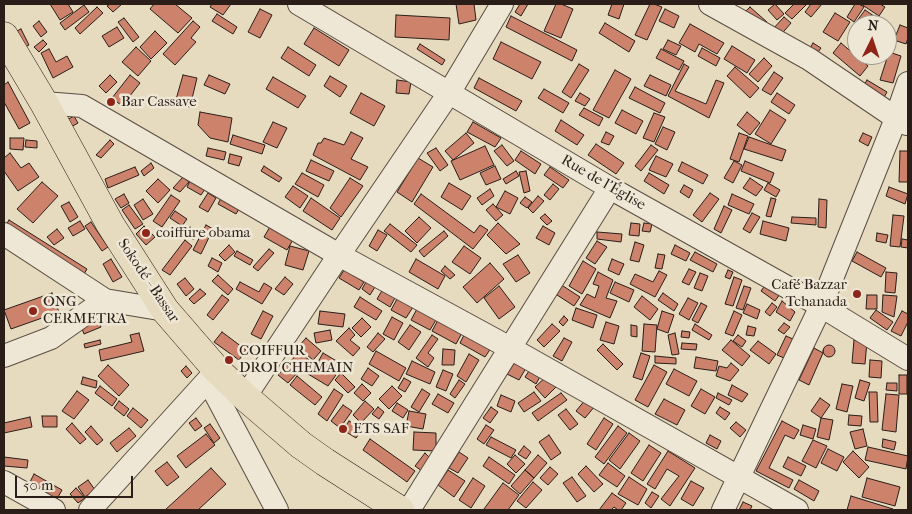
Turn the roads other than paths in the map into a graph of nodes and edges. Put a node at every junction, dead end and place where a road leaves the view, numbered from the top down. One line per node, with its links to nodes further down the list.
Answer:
1 (299, 4): 6 (street, Rue de l'Église)
2 (502, 4): 6 (street)
3 (710, 4): 8 (street)
4 (4, 36): 7 (main road, Sokodé - Bassar)
5 (908, 83): 8 (street)
6 (449, 93): 9 (street, Rue de l'Église); 11 (street)
7 (44, 103): 11 (street); 14 (main road, Sokodé - Bassar)
8 (902, 121): 13 (street)
9 (610, 188): 13 (street, Rue de l'Église); 15 (street)
10 (4, 234): 12 (street)
11 (338, 255): 15 (street); 19 (street)
12 (105, 300): 14 (street); 16 (street)
13 (821, 306): 17 (street, Rue de l'Église); 20 (street)
14 (165, 310): 18 (main road, Sokodé - Bassar)
15 (510, 348): 20 (street); 26 (street)
16 (4, 356)
17 (908, 359)
18 (212, 374): 19 (main road, Sokodé - Bassar); 23 (street); 24 (street)
19 (245, 397): 25 (main road, Sokodé - Bassar)
20 (739, 478): 27 (street); 28 (street)
21 (4, 482): 22 (street)
22 (54, 510)
23 (90, 510)
24 (277, 510)
25 (400, 510)
26 (409, 510)
27 (723, 510)
28 (797, 510)

